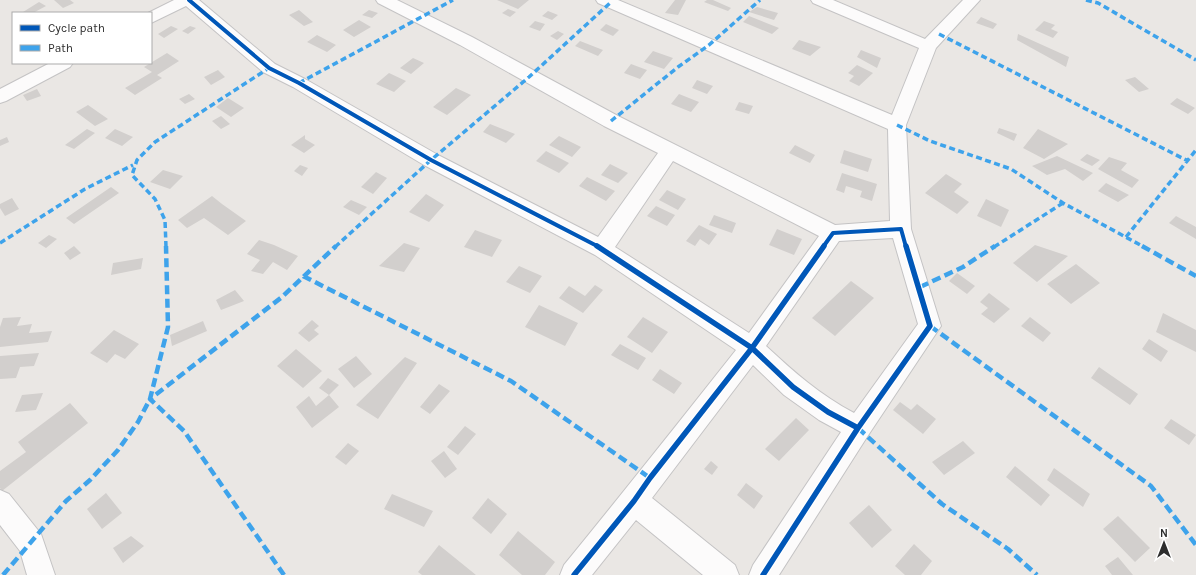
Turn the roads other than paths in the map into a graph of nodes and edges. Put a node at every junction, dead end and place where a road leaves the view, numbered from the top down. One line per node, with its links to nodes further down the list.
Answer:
1 (188, 0): 6 (street); 14 (street)
2 (384, 0): 11 (street)
3 (604, 0): 10 (street)
4 (819, 0): 7 (street)
5 (972, 0): 7 (street)
6 (152, 18)
7 (928, 46): 10 (street)
8 (62, 64): 9 (street)
9 (0, 97)
10 (897, 125): 12 (street)
11 (670, 150): 13 (street); 14 (street)
12 (901, 229): 13 (street); 16 (street)
13 (833, 233): 15 (street)
14 (602, 249): 15 (street)
15 (752, 348): 16 (street); 17 (street)
16 (858, 428): 22 (street)
17 (634, 501): 20 (street); 21 (street)
18 (0, 503): 19 (street)
19 (41, 575)
20 (574, 575)
21 (725, 575)
22 (763, 575)

